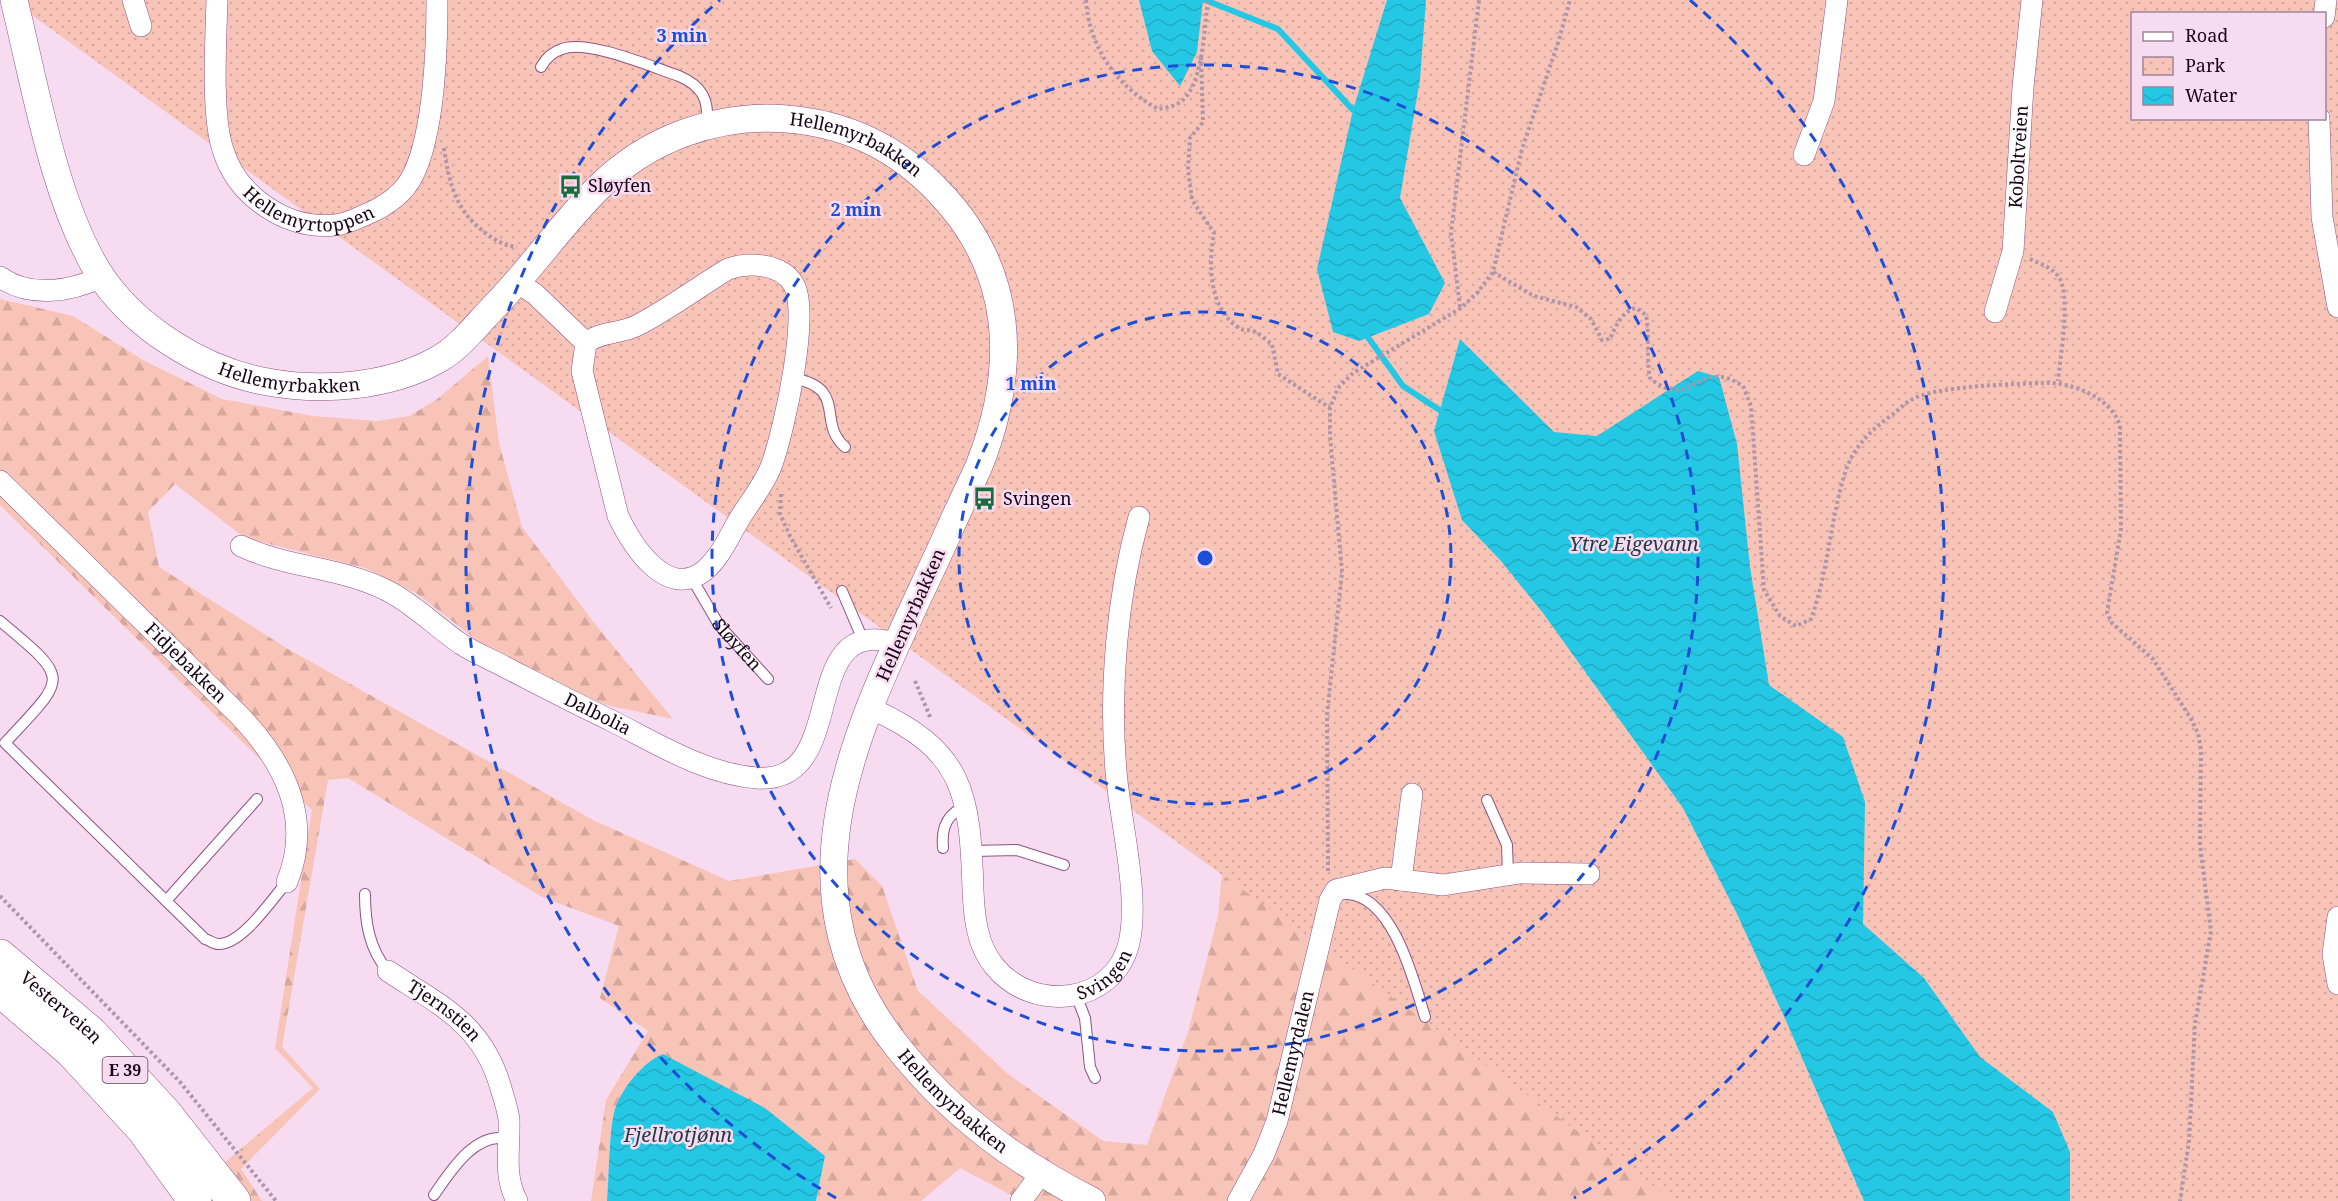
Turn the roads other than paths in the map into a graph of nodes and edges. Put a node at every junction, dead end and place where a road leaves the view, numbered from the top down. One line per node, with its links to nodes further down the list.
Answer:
1 (14, 0): 13 (street, Hellemyrbakken)
2 (133, 0): 7 (street)
3 (217, 0): 4 (street, Hellemyrtoppen)
4 (437, 0)
5 (1837, 0): 11 (street)
6 (2032, 0): 16 (street, Koboltveien)
7 (141, 26)
8 (541, 67): 10 (lane)
9 (2319, 120): 15 (street)
10 (707, 124): 14 (street, Hellemyrbakken); 27 (street, Hellemyrbakken)
11 (1804, 155)
12 (0, 277): 13 (street)
13 (101, 277): 14 (street, Hellemyrbakken)
14 (517, 282): 17 (street)
15 (2338, 308)
16 (1995, 312)
17 (586, 343): 18 (street); 23 (street)
18 (792, 378): 19 (lane); 23 (street)
19 (845, 447)
20 (0, 481): 41 (street, Fidjebakken)
21 (1139, 517): 50 (street, Svingen)
22 (241, 546): 26 (street, Dalbolia)
23 (691, 577): 28 (lane, Sløyfen)
24 (842, 591): 26 (lane)
25 (0, 621): 30 (lane)
26 (863, 640): 27 (street)
27 (898, 644): 29 (street, Hellemyrbakken)
28 (768, 679)
29 (870, 708): 34 (street, Svingen); 54 (street, Hellemyrbakken)
30 (3, 741): 44 (lane)
31 (1412, 794): 40 (street)
32 (257, 799): 44 (lane)
33 (1487, 800): 39 (lane)
34 (967, 806): 35 (lane); 36 (street, Svingen)
35 (943, 848)
36 (972, 851): 37 (lane); 50 (street, Svingen)
37 (1064, 865)
38 (1589, 874): 39 (street)
39 (1508, 875): 40 (street)
40 (1401, 880): 43 (street)
41 (287, 882): 44 (lane)
42 (365, 894): 47 (lane, Tjernstien)
43 (1330, 900): 51 (lane); 61 (street, Hellemyrdalen)
44 (166, 901)
45 (2338, 917): 48 (street)
46 (0, 956): 57 (highway, Vesterveien / E 39)
47 (388, 971): 53 (street, Tjernstien)
48 (2338, 984)
49 (0, 990): 56 (highway, Vesterveien / E 39)
50 (1076, 995): 52 (lane)
51 (1425, 1017)
52 (1095, 1078)
53 (508, 1139): 55 (lane); 58 (street, Tjernstien)
54 (1040, 1175): 59 (street); 60 (street, Hellemyrbakken)
55 (434, 1195)
56 (195, 1201)
57 (234, 1201)
58 (517, 1201)
59 (1021, 1201)
60 (1092, 1201)
61 (1238, 1201)

